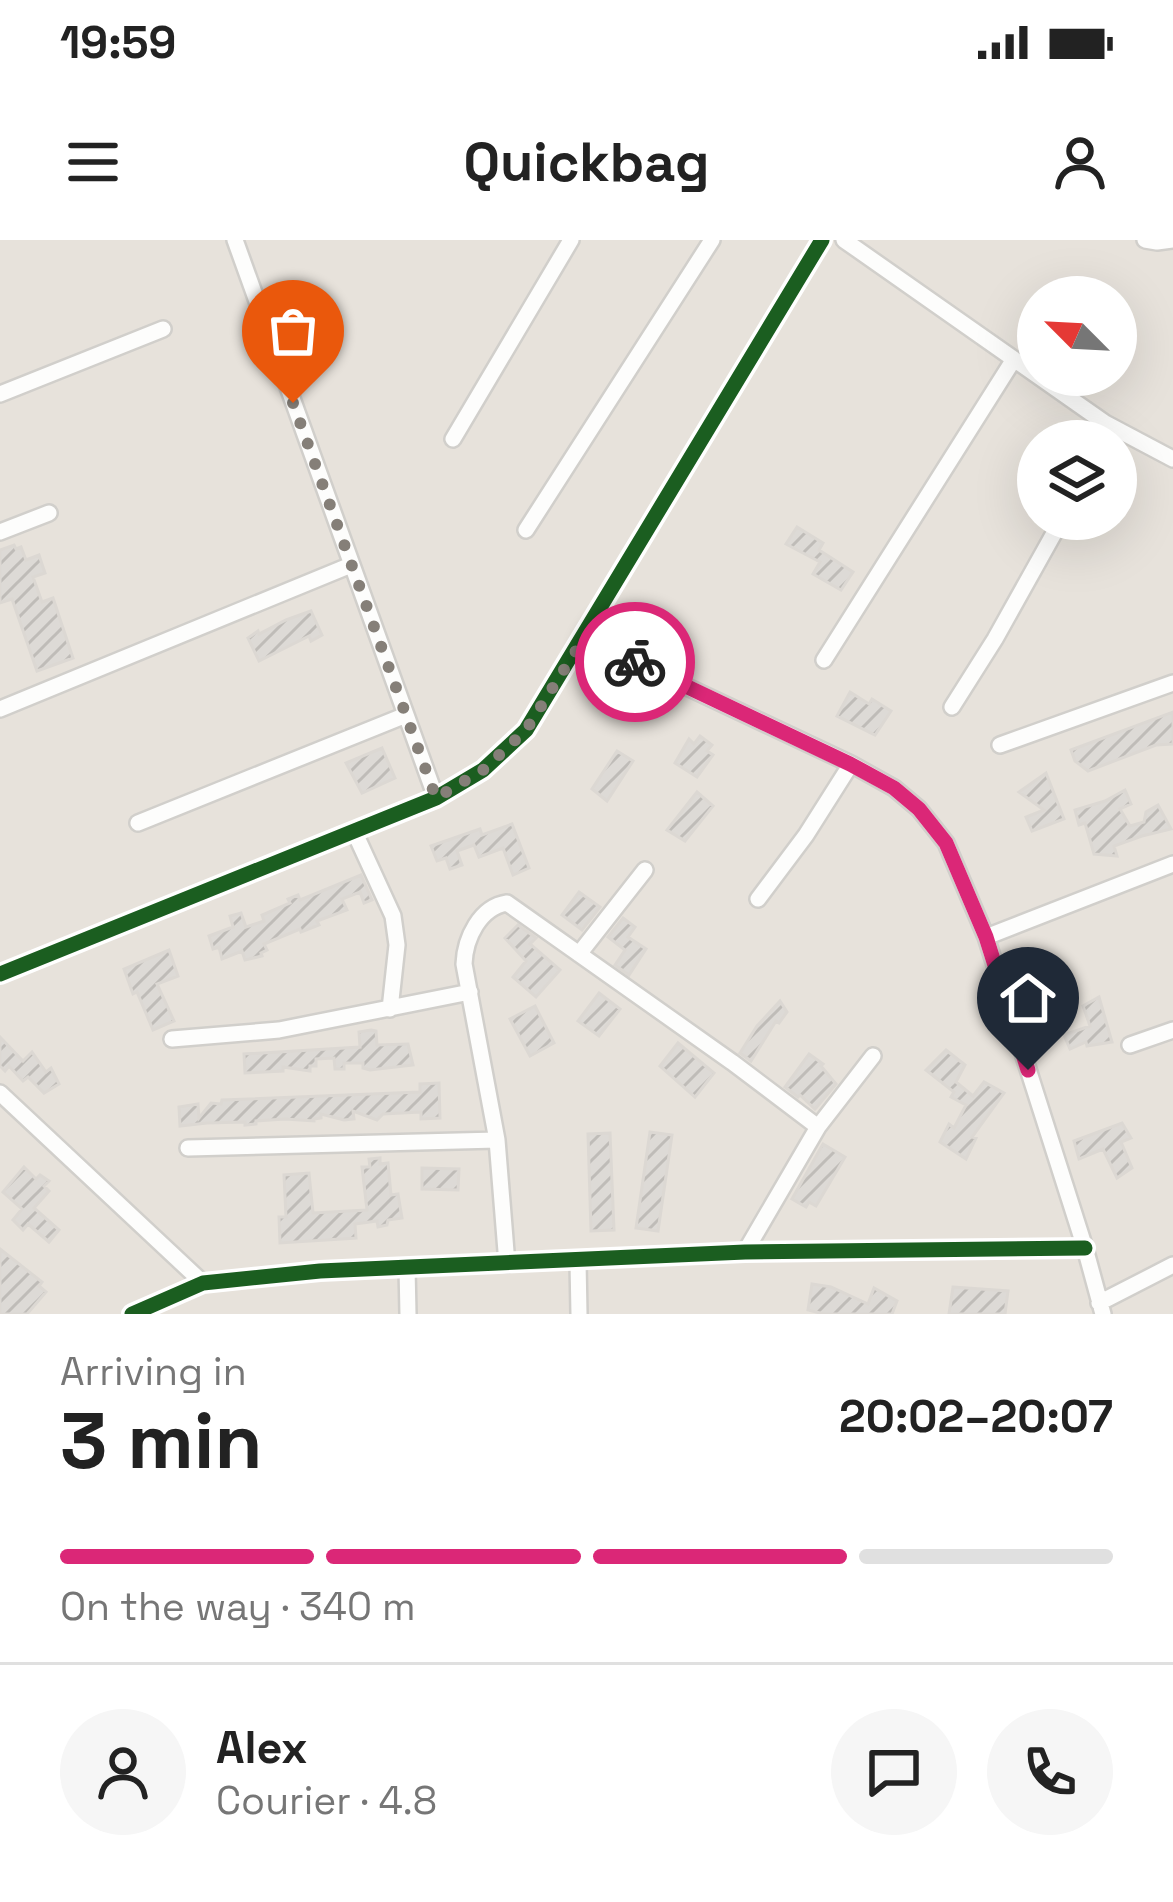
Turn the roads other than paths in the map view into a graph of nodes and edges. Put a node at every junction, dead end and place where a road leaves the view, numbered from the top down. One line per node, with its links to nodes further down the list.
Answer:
1 (235, 240): 19 (street)
2 (571, 240): 12 (street)
3 (712, 240): 16 (street)
4 (822, 240): 20 (street)
5 (844, 240): 9 (street)
6 (1145, 240): 7 (street)
7 (1173, 241)
8 (163, 329): 10 (street)
9 (1014, 359): 11 (street); 21 (street)
10 (0, 394)
11 (1093, 420)
12 (453, 439)
13 (1137, 445): 14 (street)
14 (1173, 459)
15 (50, 514): 17 (street)
16 (526, 530)
17 (0, 532)
18 (1050, 540): 23 (street)
19 (351, 565): 24 (street); 25 (street)
20 (584, 638): 27 (street); 28 (street)
21 (824, 660)
22 (1173, 683): 26 (street)
23 (952, 707)
24 (0, 709)
25 (406, 715): 28 (street); 29 (street)
26 (1000, 746)
27 (850, 764): 33 (street); 34 (street)
28 (436, 798): 30 (street)
29 (138, 824)
30 (354, 831): 36 (street); 38 (street)
31 (1173, 864): 34 (street)
32 (645, 870): 35 (street)
33 (758, 898)
34 (986, 937): 47 (street)
35 (579, 954): 37 (street); 44 (street)
36 (0, 974)
37 (470, 992): 38 (street); 45 (street)
38 (390, 1009): 40 (street)
39 (1173, 1030): 41 (street)
40 (172, 1039)
41 (1130, 1045)
42 (873, 1056): 44 (street)
43 (0, 1094): 53 (street)
44 (818, 1127): 48 (street)
45 (497, 1140): 46 (street); 50 (street)
46 (188, 1148)
47 (1085, 1248): 48 (street); 54 (street)
48 (746, 1252): 49 (street)
49 (578, 1261): 50 (street); 57 (street)
50 (507, 1264): 52 (street)
51 (1173, 1265): 54 (street)
52 (407, 1267): 53 (street); 56 (street)
53 (203, 1283): 55 (street)
54 (1101, 1308)
55 (132, 1314)
56 (408, 1314)
57 (579, 1314)

